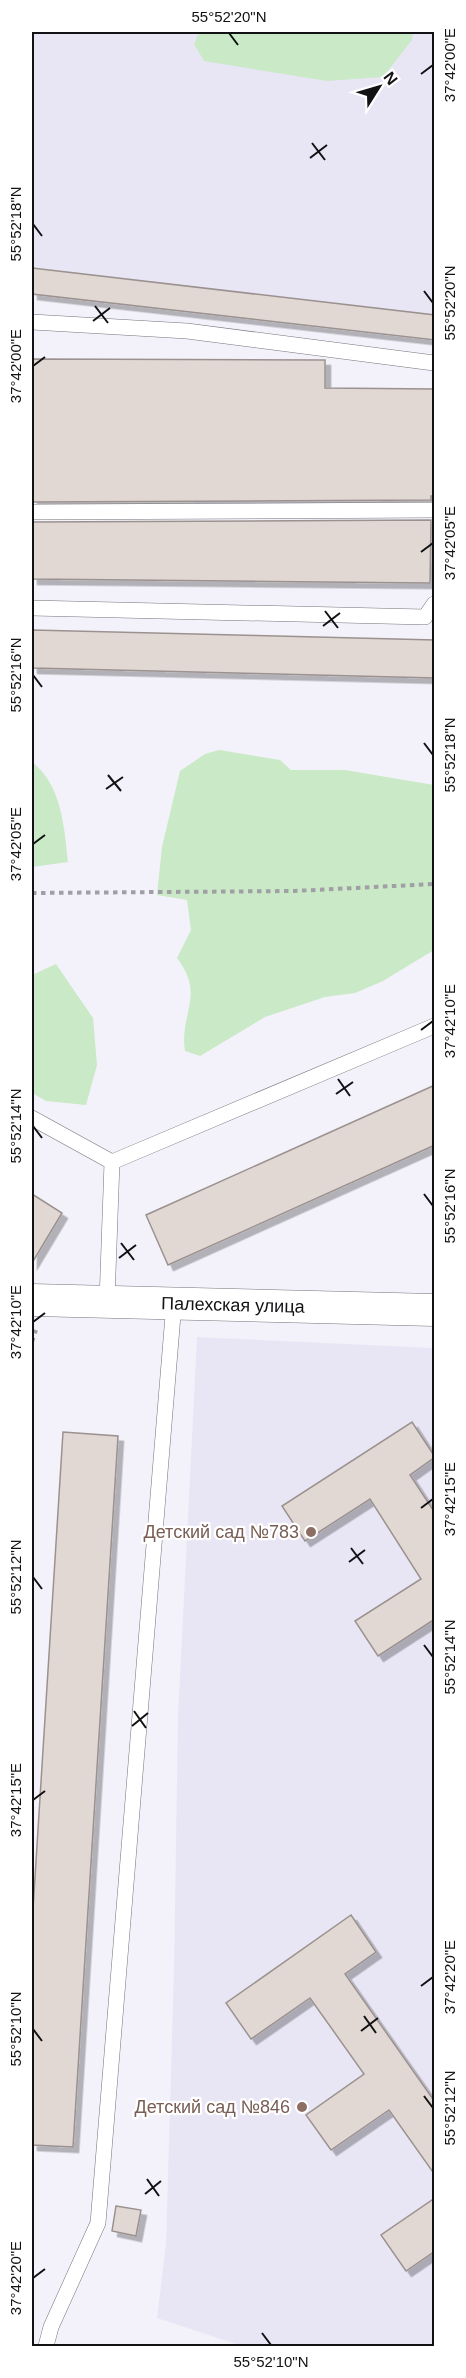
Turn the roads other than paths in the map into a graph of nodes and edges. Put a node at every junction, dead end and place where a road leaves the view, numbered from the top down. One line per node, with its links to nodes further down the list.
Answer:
1 (32, 322): 2 (lane)
2 (435, 363)
3 (435, 510): 4 (lane)
4 (32, 512)
5 (435, 604): 6 (lane)
6 (32, 608)
7 (435, 1026): 9 (lane)
8 (32, 1118): 9 (lane)
9 (112, 1162): 11 (lane)
10 (32, 1300): 11 (street, Палехская улица)
11 (107, 1301): 12 (street, Палехская улица)
12 (174, 1303): 13 (street, Палехская улица); 14 (lane)
13 (435, 1310)
14 (46, 2346)

